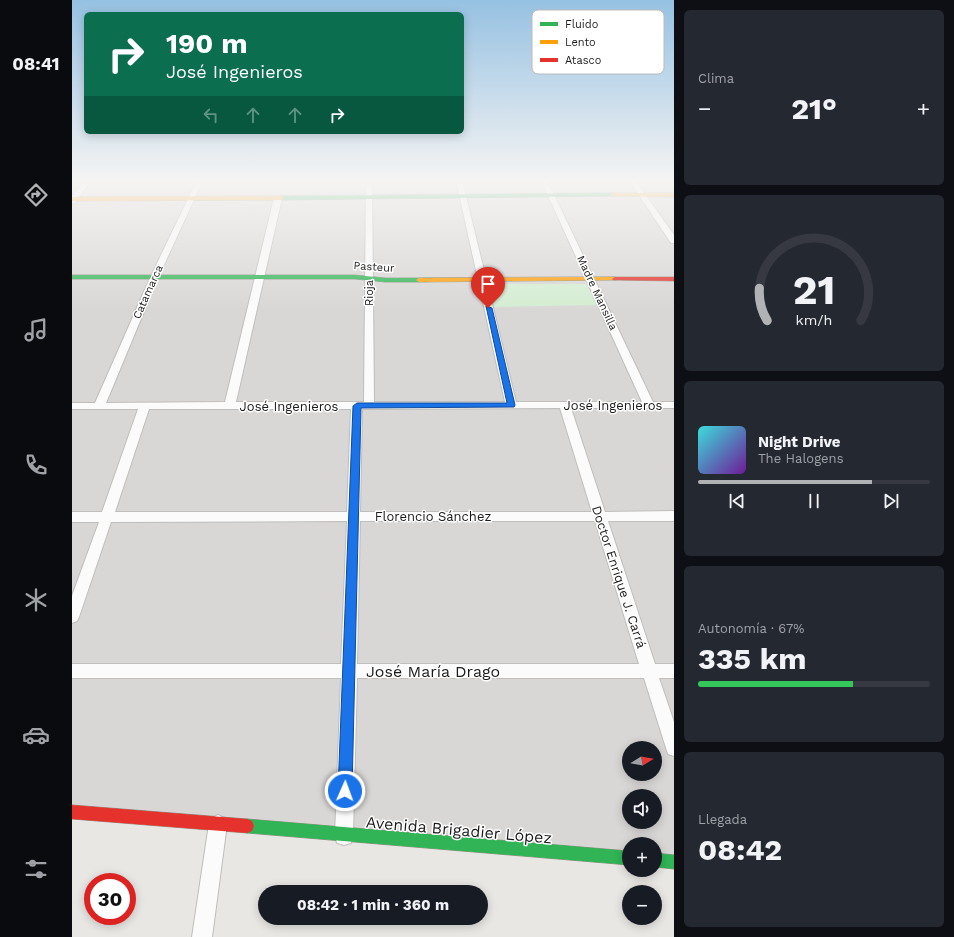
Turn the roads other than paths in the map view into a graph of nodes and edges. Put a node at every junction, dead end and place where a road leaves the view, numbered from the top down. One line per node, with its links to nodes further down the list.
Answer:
1 (179, 224): 10 (street, Catamarca)
2 (272, 224): 9 (street)
3 (369, 224): 11 (street, Rioja)
4 (469, 224): 13 (street)
5 (565, 224): 14 (street, Madre Mansilla)
6 (662, 224): 7 (street)
7 (674, 242)
8 (72, 277): 10 (street, Pasteur)
9 (260, 277): 10 (street, Pasteur); 11 (street, Pasteur); 22 (street)
10 (154, 278): 20 (street, Catamarca)
11 (369, 278): 13 (street, Pasteur); 23 (street, Rioja)
12 (674, 279): 14 (street, Pasteur)
13 (482, 280): 14 (street, Pasteur); 15 (street)
14 (591, 280): 17 (street, Madre Mansilla)
15 (511, 405): 16 (street, José Ingenieros); 23 (street, José Ingenieros)
16 (564, 405): 17 (street, José Ingenieros); 25 (street, Doctor Enrique J. Carrá)
17 (649, 405): 18 (street, José Ingenieros)
18 (674, 405)
19 (72, 406): 20 (street, José Ingenieros)
20 (98, 406): 21 (street, José Ingenieros)
21 (145, 406): 22 (street, José Ingenieros); 28 (street)
22 (230, 406): 23 (street, José Ingenieros)
23 (363, 406): 24 (street, Rioja)
24 (354, 516): 25 (street, Florencio Sánchez); 28 (street, Florencio Sánchez); 31 (street, Rioja)
25 (600, 516): 26 (street, Florencio Sánchez); 32 (street, Doctor Enrique J. Carrá)
26 (674, 516)
27 (72, 517): 28 (street, Florencio Sánchez)
28 (106, 517): 29 (street)
29 (72, 617)
30 (72, 671): 31 (street, José María Drago)
31 (349, 671): 32 (street, José María Drago); 37 (street, Rioja)
32 (649, 671): 33 (street, José María Drago); 34 (street, Doctor Enrique J. Carrá)
33 (674, 671)
34 (674, 748)
35 (72, 812): 36 (street, Avenida Brigadier López)
36 (218, 824): 37 (street, Avenida Brigadier López); 41 (street)
37 (344, 836): 38 (street, Avenida Brigadier López)
38 (622, 857)
39 (662, 861): 40 (street)
40 (674, 862)
41 (202, 937)

